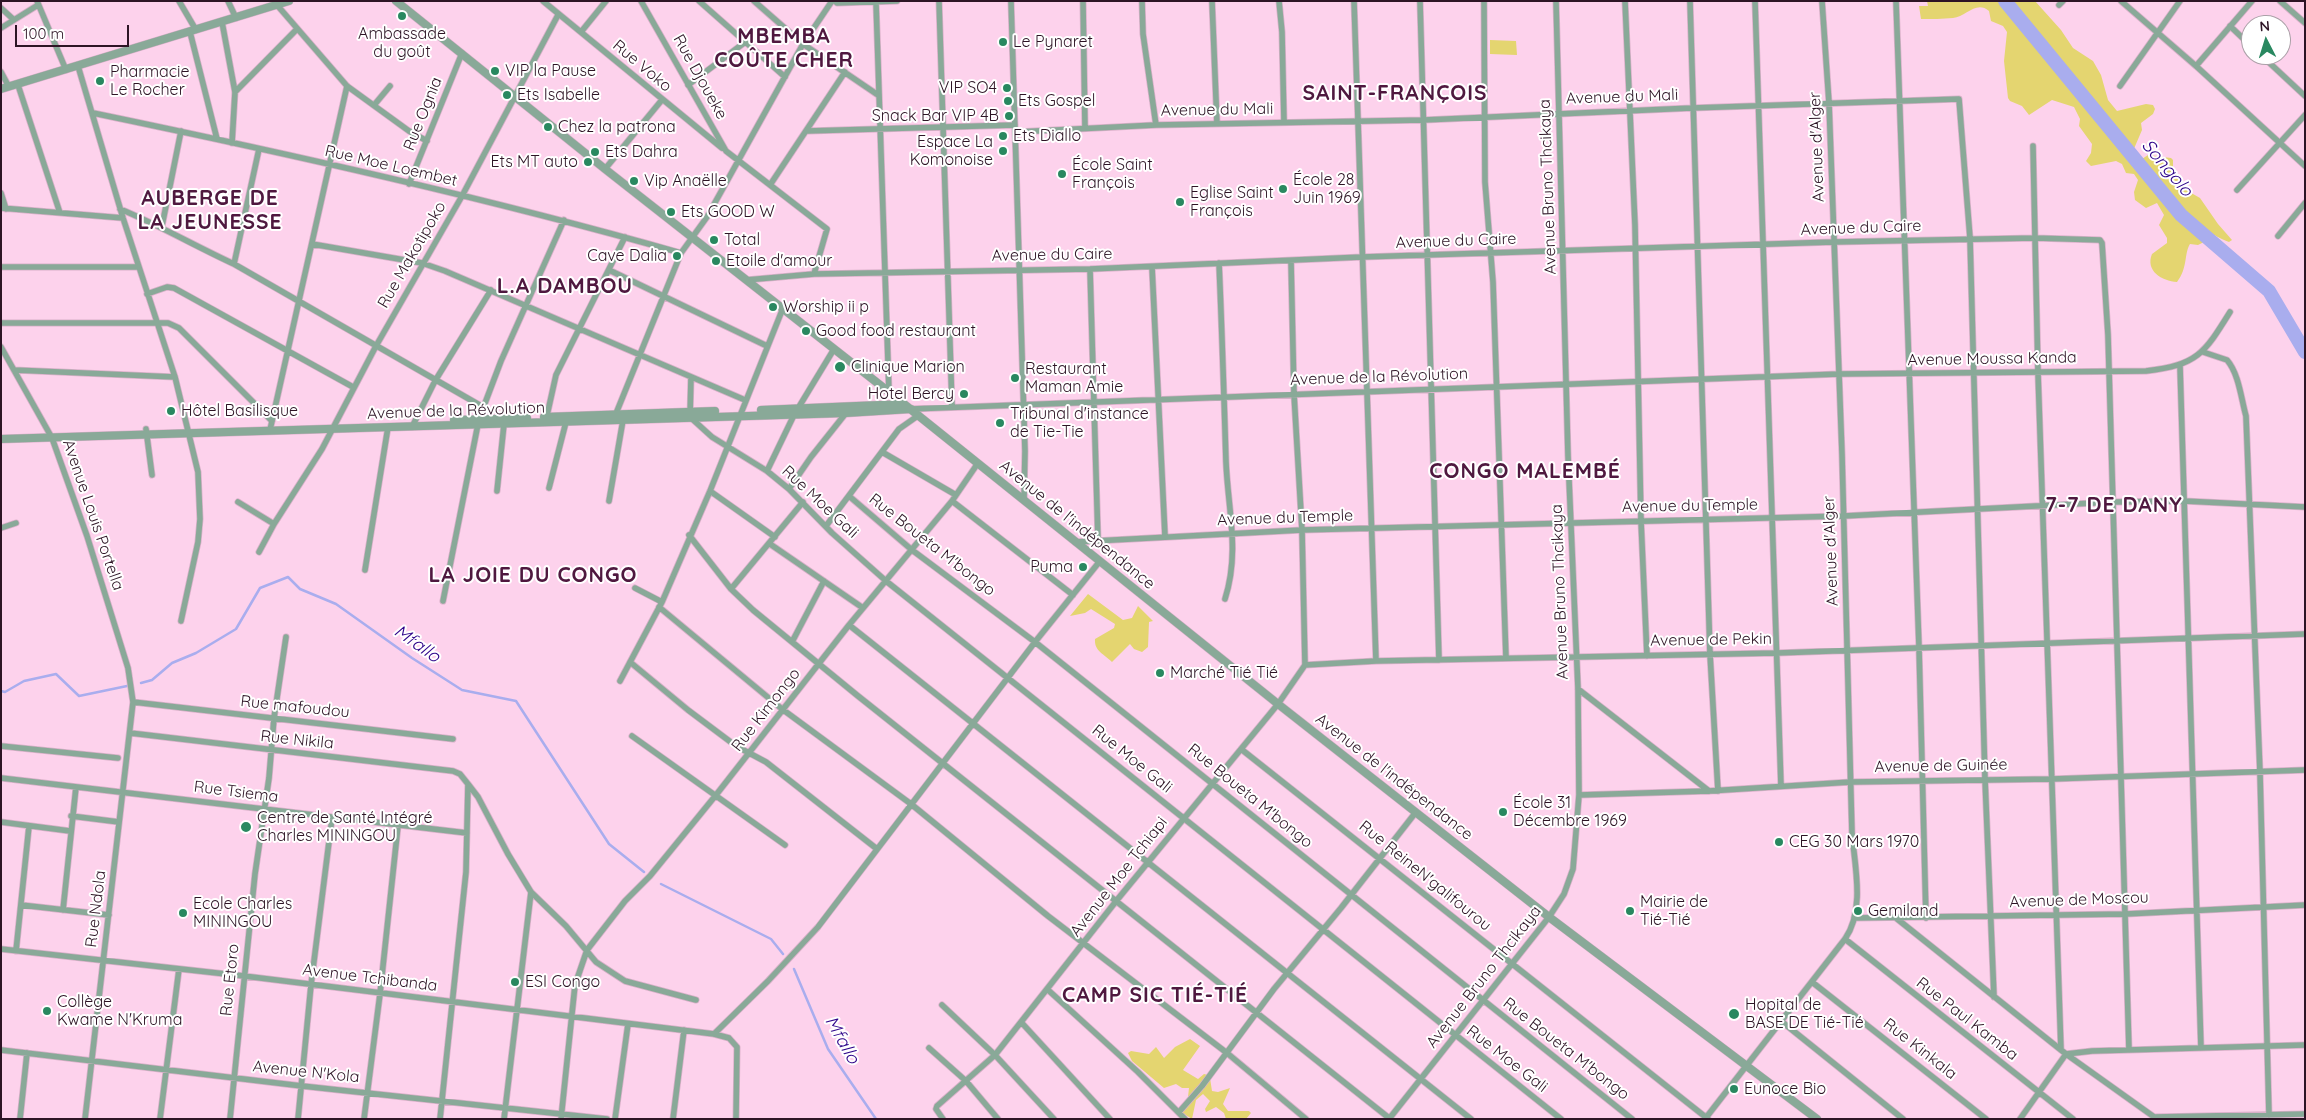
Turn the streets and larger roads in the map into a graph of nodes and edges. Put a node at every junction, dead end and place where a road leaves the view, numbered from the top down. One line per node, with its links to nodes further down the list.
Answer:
1 (179, 1): 43 (street)
2 (228, 1): 36 (street)
3 (289, 1): 33 (street)
4 (396, 1): 49 (street, Avenue de l'indépendance)
5 (542, 1): 35 (street, Rue Voko)
6 (699, 1): 47 (street)
7 (754, 1): 48 (street)
8 (897, 1): 31 (street)
9 (939, 1): 83 (street)
10 (1011, 1): 84 (street)
11 (1083, 1): 85 (street)
12 (1142, 1): 82 (street)
13 (1212, 1): 81 (street)
14 (1279, 1): 80 (street)
15 (1354, 1): 79 (street)
16 (1420, 1): 78 (street)
17 (1484, 1): 77 (street)
18 (1556, 1): 75 (street, Avenue Bruno Thcikaya)
19 (1625, 1): 73 (street)
20 (1690, 1): 72 (street)
21 (1755, 1): 71 (street)
22 (1822, 1): 69 (street, Avenue d'Alger)
23 (1896, 1): 67 (street)
24 (2121, 1): 45 (street)
25 (2180, 1): 45 (street)
26 (2252, 1): 40 (street)
27 (2280, 1): 39 (street)
28 (605, 2): 44 (street)
29 (643, 2): 58 (street, Rue Djoueke)
30 (834, 2): 31 (street); 48 (street)
31 (876, 2): 65 (street)
32 (37, 3): 37 (street); 53 (street)
33 (277, 5): 36 (street); 42 (street)
34 (1, 8): 37 (street)
35 (558, 15): 44 (street, Rue Voko); 64 (street, Rue Makotipoko)
36 (236, 18): 38 (street)
37 (13, 19): 41 (street)
38 (222, 22): 43 (street); 63 (street)
39 (2305, 23)
40 (2230, 26): 46 (street); 52 (street)
41 (1, 28)
42 (297, 29): 59 (street); 63 (street)
43 (193, 31): 51 (street); 89 (street)
44 (581, 32): 68 (street, Rue Voko)
45 (2156, 32): 52 (street); 61 (street)
46 (2241, 36)
47 (744, 43): 56 (street); 58 (street)
48 (804, 44): 55 (street); 56 (street)
49 (462, 53): 64 (street, Avenue de l'indépendance); 90 (street, Rue Ognia)
50 (2272, 65): 66 (street)
51 (78, 66): 53 (street); 74 (street)
52 (2196, 66): 92 (street)
53 (66, 70): 57 (street)
54 (1, 72): 62 (street)
55 (845, 72): 65 (street); 88 (street)
56 (785, 77): 96 (street)
57 (18, 84): 62 (street); 108 (street)
58 (688, 85): 95 (street, Rue Djoueke)
59 (347, 86): 70 (street); 97 (street)
60 (390, 86): 70 (street)
61 (2120, 86)
62 (5, 88)
63 (235, 92): 91 (street)
64 (514, 96): 99 (street, Avenue de l'indépendance); 104 (street, Rue Makotipoko)
65 (878, 96): 86 (street)
66 (2305, 96)
67 (1901, 100): 69 (street, Avenue du Mali); 115 (street, Avenue du Mali); 117 (street)
68 (661, 101): 95 (street, Rue Voko); 99 (street)
69 (1829, 103): 71 (street, Avenue du Mali); 118 (street, Avenue d'Alger)
70 (375, 104): 90 (street)
71 (1760, 106): 72 (street, Avenue du Mali); 120 (street)
72 (1692, 108): 73 (street, Avenue du Mali); 121 (street)
73 (1629, 112): 75 (street, Avenue du Mali); 122 (street)
74 (93, 113): 87 (street, Rue Moe Loembet); 107 (street)
75 (1559, 113): 77 (street, Avenue du Mali); 123 (street, Avenue Bruno Thcikaya)
76 (2305, 114): 92 (street)
77 (1484, 117): 78 (street, Avenue du Mali); 125 (street)
78 (1424, 120): 79 (street, Avenue du Mali); 126 (street)
79 (1357, 121): 80 (street, Avenue du Mali); 127 (street)
80 (1284, 122): 81 (street, Avenue du Mali)
81 (1217, 124): 82 (street, Avenue du Mali)
82 (1156, 125): 85 (street, Avenue du Mali)
83 (944, 128): 84 (street, Avenue du Mali); 86 (street, Avenue du Mali); 137 (street)
84 (1015, 128): 85 (street, Avenue du Mali); 138 (street)
85 (1084, 128)
86 (879, 130): 88 (street, Avenue du Mali); 139 (street)
87 (181, 131): 89 (street, Rue Moe Loembet); 111 (street)
88 (807, 131): 101 (street)
89 (216, 139): 91 (street, Rue Moe Loembet)
90 (427, 141): 100 (street, Rue Ognia)
91 (232, 143): 94 (street, Rue Moe Loembet)
92 (2278, 143): 98 (street); 102 (street)
93 (2033, 146): 116 (street)
94 (259, 149): 97 (street, Rue Moe Loembet); 131 (street)
95 (726, 151): 96 (street, Rue Djoueke)
96 (739, 161): 101 (street, Rue Djoueke); 112 (street)
97 (330, 166): 100 (street, Rue Moe Loembet); 119 (street)
98 (2305, 166)
99 (605, 169): 112 (street, Avenue de l'indépendance)
100 (409, 184): 104 (street, Rue Moe Loembet)
101 (770, 185): 140 (street, Rue Djoueke)
102 (2237, 190)
103 (1, 193): 106 (street)
104 (462, 196): 110 (street, Rue Moe Loembet); 129 (street, Rue Makotipoko)
105 (2305, 203): 113 (street)
106 (4, 209): 108 (street)
107 (120, 209): 109 (street); 111 (street)
108 (60, 213): 109 (street)
109 (123, 218): 133 (street)
110 (564, 220): 114 (street, Rue Moe Loembet); 146 (street)
111 (162, 226): 131 (street)
112 (692, 236): 124 (street); 141 (street, Avenue de l'indépendance)
113 (2278, 236)
114 (625, 237): 124 (street, Rue Moe Loembet); 136 (street)
115 (1970, 238): 116 (street, Avenue du Caire); 117 (street, Avenue du Caire); 163 (street)
116 (2035, 238): 161 (street, Avenue du Caire); 162 (street)
117 (1905, 240): 118 (street, Avenue du Caire); 165 (street)
118 (1834, 242): 120 (street, Avenue du Caire); 164 (street, Avenue d'Alger)
119 (312, 244): 129 (street); 145 (street)
120 (1763, 245): 121 (street, Avenue du Caire); 166 (street)
121 (1699, 248): 122 (street, Avenue du Caire); 169 (street)
122 (1634, 249): 123 (street, Avenue du Caire); 171 (street)
123 (1564, 251): 125 (street, Avenue du Caire); 172 (street, Avenue Bruno Thcikaya)
124 (681, 253): 144 (street)
125 (1490, 255): 126 (street, Avenue du Caire); 173 (street)
126 (1426, 257): 127 (street, Avenue du Caire); 175 (street)
127 (1362, 258): 128 (street, Avenue du Caire); 176 (street)
128 (1291, 260): 130 (street, Avenue du Caire); 178 (street)
129 (422, 263): 142 (street); 152 (street, Rue Makotipoko)
130 (1219, 263): 134 (street, Avenue du Caire); 179 (street)
131 (234, 264): 145 (street)
132 (1, 267): 133 (street)
133 (138, 267): 143 (street)
134 (1152, 267): 135 (street, Avenue du Caire); 180 (street)
135 (1090, 269): 138 (street, Avenue du Caire); 182 (street)
136 (609, 270): 144 (street); 151 (street)
137 (948, 270): 138 (street, Avenue du Caire); 139 (street, Avenue du Caire); 184 (street)
138 (1019, 270): 183 (street)
139 (884, 272): 140 (street, Avenue du Caire); 177 (street)
140 (814, 274): 141 (street, Avenue du Caire)
141 (746, 280): 147 (street, Avenue de l'indépendance)
142 (490, 290): 146 (street); 170 (street)
143 (147, 294): 149 (street); 156 (street)
144 (664, 297): 153 (street); 158 (street)
145 (298, 300): 152 (street); 156 (street)
146 (525, 305): 151 (street); 185 (street)
147 (783, 308): 153 (street); 155 (street, Avenue de l'indépendance)
148 (2230, 312): 157 (street)
149 (157, 322): 150 (street); 167 (street); 199 (street)
150 (1, 323)
151 (577, 329): 158 (street); 193 (street)
152 (376, 346): 170 (street); 174 (street, Rue Makotipoko)
153 (767, 346): 181 (street)
154 (1, 347): 160 (street, Avenue Louis Portella)
155 (834, 349): 177 (street, Avenue de l'indépendance); 188 (street)
156 (287, 351): 174 (street); 199 (street)
157 (2202, 352): 159 (street); 224 (street)
158 (638, 355): 168 (street); 192 (street)
159 (2180, 366): 161 (street, Avenue Moussa Kanda); 220 (street)
160 (14, 370): 167 (street); 205 (street, Avenue Louis Portella)
161 (2108, 371): 162 (street, Avenue Moussa Kanda); 223 (street)
162 (2038, 372): 163 (street, Avenue Moussa Kanda); 225 (street)
163 (1973, 373): 165 (street, Avenue Moussa Kanda); 227 (street)
164 (1839, 374): 165 (street, Avenue Moussa Kanda); 166 (street, Avenue de la Révolution); 229 (street, Avenue d'Alger)
165 (1910, 374): 228 (street)
166 (1768, 376): 169 (street, Avenue de la Révolution); 230 (street)
167 (175, 377): 202 (street)
168 (691, 377): 181 (street); 191 (street)
169 (1703, 379): 171 (street, Avenue de la Révolution); 231 (street)
170 (435, 381): 185 (street); 197 (street)
171 (1638, 381): 172 (street, Avenue de la Révolution); 232 (street)
172 (1566, 384): 173 (street, Avenue de la Révolution); 234 (street, Avenue Bruno Thcikaya)
173 (1496, 386): 175 (street, Avenue de la Révolution); 236 (street)
174 (353, 387): 200 (street, Rue Makotipoko)
175 (1431, 389): 176 (street, Avenue de la Révolution); 238 (street)
176 (1366, 391): 178 (street, Avenue de la Révolution); 240 (street)
177 (890, 392): 186 (street, Avenue de l'indépendance)
178 (1294, 394): 179 (street, Avenue de la Révolution); 241 (street)
179 (1225, 396): 180 (street, Avenue de la Révolution); 242 (street)
180 (1158, 398): 182 (street, Avenue de la Révolution); 244 (street)
181 (745, 400): 189 (street)
182 (1095, 401): 183 (street, Avenue de la Révolution); 246 (street)
183 (1023, 403): 184 (street, Avenue de la Révolution); 218 (street)
184 (952, 406): 187 (street, Avenue de la Révolution)
185 (483, 407): 195 (street)
186 (908, 407): 187 (street, Avenue de l'indépendance); 188 (street, Avenue de la Révolution); 190 (street, Avenue de la Révolution)
187 (919, 411): 208 (street); 209 (street, Avenue de l'indépendance)
188 (796, 412): 189 (street, Avenue de la Révolution); 190 (street, Avenue de la Révolution); 210 (street)
189 (739, 413): 191 (street, Avenue de la Révolution); 207 (street)
190 (846, 413): 213 (street)
191 (690, 414): 192 (street, Avenue de la Révolution); 194 (street, Avenue de la Révolution); 207 (street, Rue Moe Gali)
192 (614, 417): 193 (street, Avenue de la Révolution); 194 (street, Avenue de la Révolution); 196 (street, Avenue de la Révolution)
193 (546, 420): 195 (street, Avenue de la Révolution); 196 (street, Avenue de la Révolution); 198 (street, Avenue de la Révolution)
194 (623, 420): 219 (street)
195 (479, 422): 197 (street, Avenue de la Révolution); 198 (street, Avenue de la Révolution); 259 (street)
196 (566, 422): 212 (street)
197 (412, 424): 200 (street, Avenue de la Révolution); 201 (street, Avenue de la Révolution)
198 (504, 424): 214 (street)
199 (271, 426): 200 (street, Avenue de la Révolution); 202 (street, Avenue de la Révolution)
200 (333, 426): 201 (street, Avenue de la Révolution); 235 (street, Rue Makotipoko)
201 (388, 427): 252 (street)
202 (189, 430): 203 (street, Avenue de la Révolution); 262 (street)
203 (147, 431): 205 (street, Avenue de la Révolution); 211 (street)
204 (1, 435): 205 (street, Avenue de la Révolution)
205 (51, 435): 206 (street, Avenue de la Révolution); 288 (street, Avenue Louis Portella)
206 (1, 440)
207 (726, 448): 210 (street, Rue Moe Gali); 215 (street)
208 (882, 452): 216 (street); 217 (street)
209 (978, 463): 217 (street, Rue Kimongo); 218 (street, Avenue de l'indépendance)
210 (767, 471): 213 (street, Rue Moe Gali)
211 (152, 475)
212 (549, 488)
213 (789, 489): 222 (street, Rue Moe Gali)
214 (496, 490)
215 (710, 491): 243 (street); 245 (street)
216 (849, 496): 237 (street); 249 (street, Rue Boueta M'bongo)
217 (954, 498): 249 (street, Rue Kimongo); 257 (street)
218 (1024, 500): 247 (street, Avenue de l'indépendance)
219 (609, 501)
220 (2184, 501): 223 (street, Avenue du Temple); 224 (street, Avenue du Temple); 267 (street)
221 (238, 502): 235 (street)
222 (803, 502): 237 (street, Rue Moe Gali); 245 (street)
223 (2113, 502): 225 (street, Avenue du Temple); 268 (street)
224 (2251, 504): 226 (street, Avenue du Temple); 265 (street)
225 (2044, 506): 227 (street, Avenue du Temple); 271 (street)
226 (2305, 507)
227 (1979, 509): 228 (street, Avenue du Temple); 272 (street)
228 (1914, 511): 229 (street, Avenue du Temple); 273 (street)
229 (1844, 516): 230 (street, Avenue du Temple); 274 (street, Avenue d'Alger)
230 (1772, 518): 231 (street, Avenue du Temple); 275 (street)
231 (1706, 519): 232 (street, Avenue du Temple); 276 (street)
232 (1641, 521): 234 (street, Avenue du Temple); 278 (street)
233 (16, 523): 239 (street)
234 (1571, 523): 236 (street, Avenue du Temple); 277 (street, Avenue Bruno Thcikaya)
235 (274, 524): 250 (street, Rue Makotipoko)
236 (1500, 525): 238 (street, Avenue du Temple); 279 (street)
237 (826, 526): 254 (street, Rue Moe Gali)
238 (1437, 527): 240 (street, Avenue du Temple); 280 (street)
239 (1, 528)
240 (1370, 529): 241 (street, Avenue du Temple); 281 (street)
241 (1302, 530): 242 (street, Avenue du Temple); 284 (street)
242 (1232, 533): 244 (street, Avenue du Temple); 258 (street)
243 (689, 535): 256 (street); 260 (street)
244 (1165, 536): 246 (street, Avenue du Temple)
245 (774, 538): 248 (street)
246 (1098, 540): 247 (street, Avenue du Temple)
247 (1075, 542): 251 (street, Avenue de l'indépendance)
248 (770, 544): 253 (street); 256 (street)
249 (912, 550): 254 (street, Rue Kimongo); 270 (street, Rue Boueta M'bongo)
250 (259, 552)
251 (1100, 561): 257 (street); 289 (street, Avenue de l'indépendance)
252 (365, 570)
253 (824, 581): 261 (street); 269 (street)
254 (886, 581): 261 (street, Rue Kimongo); 285 (street, Rue Moe Gali)
255 (635, 588): 260 (street)
256 (730, 589): 269 (street)
257 (1073, 594): 270 (street)
258 (1225, 599)
259 (443, 601)
260 (661, 604): 282 (street); 290 (street)
261 (863, 608): 263 (street, Rue Kimongo)
262 (181, 621)
263 (849, 625): 283 (street, Rue Kimongo); 292 (street)
264 (2305, 634): 265 (street, Avenue de Pekin)
265 (2255, 636): 267 (street, Avenue de Pekin); 303 (street)
266 (286, 637): 291 (street, Rue Etoro)
267 (2189, 638): 268 (street, Avenue de Pekin); 304 (street)
268 (2118, 641): 271 (street, Avenue de Pekin); 305 (street)
269 (792, 642): 283 (street)
270 (1035, 642): 285 (street); 312 (street, Rue Boueta M'bongo)
271 (2048, 644): 272 (street, Avenue de Pekin); 308 (street)
272 (1983, 646): 273 (street, Avenue de Pekin); 307 (street)
273 (1920, 647): 274 (street, Avenue de Pekin); 309 (street)
274 (1848, 649): 275 (street, Avenue de Pekin); 310 (street, Avenue d'Alger)
275 (1777, 653): 276 (street, Avenue de Pekin); 313 (street)
276 (1710, 654): 278 (street, Avenue de Pekin); 316 (street)
277 (1576, 656): 278 (street, Avenue de Pekin); 279 (street, Avenue de Pekin); 287 (street, Avenue Bruno Thcikaya)
278 (1647, 656)
279 (1506, 658): 280 (street, Avenue de Pekin)
280 (1439, 660): 281 (street, Avenue de Pekin)
281 (1376, 661): 284 (street, Avenue de Pekin)
282 (630, 662): 286 (street); 299 (street)
283 (820, 664): 290 (street, Rue Kimongo); 301 (street)
284 (1305, 665): 289 (street, Avenue Moe Tchiapi)
285 (1008, 678): 292 (street); 325 (street, Rue Moe Gali)
286 (620, 681)
287 (1578, 690): 315 (street); 319 (street, Avenue Bruno Thcikaya)
288 (133, 702): 291 (street, Rue mafoudou); 293 (street, Rue Ndola)
289 (1278, 704): 297 (street, Avenue Moe Tchiapi); 322 (street, Avenue de l'indépendance)
290 (782, 709): 299 (street, Rue Kimongo); 320 (street)
291 (274, 718): 295 (street, Rue mafoudou); 298 (street, Rue Etoro)
292 (973, 723): 301 (street); 335 (street)
293 (130, 733): 298 (street, Rue Nikila); 317 (street, Rue Ndola)
294 (632, 736): 318 (street)
295 (453, 738)
296 (1, 746): 300 (street)
297 (1242, 749): 312 (street, Avenue Moe Tchiapi); 334 (street, Rue ReineN'galifourou)
298 (272, 751): 311 (street, Rue Nikila); 321 (street, Rue Etoro)
299 (749, 754): 318 (street, Rue Kimongo); 333 (street)
300 (118, 758)
301 (943, 763): 320 (street); 338 (street)
302 (2305, 770): 303 (street, Avenue de Guinée)
303 (2260, 773): 304 (street, Avenue de Guinée); 341 (street)
304 (2194, 775): 305 (street, Avenue de Guinée); 342 (street)
305 (2122, 776): 308 (street, Avenue de Guinée); 344 (street)
306 (1, 778): 314 (street, Rue Tsiema)
307 (1985, 779): 308 (street, Avenue de Guinée); 309 (street, Avenue de Guinée); 348 (street)
308 (2052, 779): 346 (street)
309 (1922, 780): 310 (street, Avenue de Guinée); 351 (street)
310 (1851, 782): 313 (street, Avenue de Guinée); 349 (street, Avenue d'Alger)
311 (468, 784): 331 (street); 336 (street)
312 (1213, 784): 325 (street, Avenue Moe Tchiapi); 337 (street, Rue Boueta M'bongo)
313 (1782, 786): 316 (street, Avenue de Guinée)
314 (76, 787): 317 (street, Rue Tsiema); 323 (street)
315 (1709, 791): 316 (street, Avenue de Guinée); 319 (street, Avenue de Guinée)
316 (1718, 791)
317 (123, 793): 321 (street, Rue Tsiema); 327 (street, Rue Ndola)
318 (716, 795): 332 (street); 356 (street, Rue Kimongo)
319 (1579, 795): 347 (street, Avenue Bruno Thcikaya)
320 (912, 804): 333 (street); 354 (street)
321 (264, 808): 324 (street, Rue Tsiema); 362 (street, Rue Etoro)
322 (1416, 812): 334 (street); 347 (street, Avenue de l'indépendance)
323 (72, 816): 327 (street); 330 (street)
324 (332, 818): 329 (street, Rue Tsiema); 364 (street)
325 (1184, 818): 335 (street, Avenue Moe Tchiapi); 352 (street, Rue Moe Gali)
326 (1, 822): 328 (street)
327 (119, 822): 345 (street, Rue Ndola)
328 (29, 826): 330 (street); 339 (street)
329 (398, 826): 331 (street, Rue Tsiema); 366 (street)
330 (70, 832): 343 (street)
331 (467, 833): 370 (street)
332 (785, 844)
333 (877, 848): 379 (street)
334 (1380, 858): 337 (street); 359 (street, Rue ReineN'galifourou)
335 (1150, 862): 338 (street, Avenue Moe Tchiapi); 361 (street)
336 (531, 892): 356 (street); 372 (street)
337 (1351, 895): 352 (street); 369 (street, Rue Boueta M'bongo)
338 (1117, 900): 354 (street, Avenue Moe Tchiapi); 373 (street)
339 (21, 905): 343 (street); 357 (street)
340 (2305, 905): 341 (street, Avenue de Moscou)
341 (2264, 907): 342 (street, Avenue de Moscou); 382 (street)
342 (2198, 909): 344 (street, Avenue de Moscou); 384 (street)
343 (63, 910): 345 (street)
344 (2126, 914): 346 (street, Avenue de Moscou); 386 (street)
345 (109, 915): 358 (street, Rue Ndola)
346 (2057, 915): 348 (street, Avenue de Moscou); 387 (street)
347 (1550, 917): 359 (street, Avenue Bruno Thcikaya); 392 (street, Avenue de l'indépendance)
348 (1990, 917): 351 (street, Avenue de Moscou); 367 (street)
349 (1854, 918): 350 (street, Avenue de Moscou); 353 (street, Avenue d'Alger)
350 (1896, 918): 351 (street, Avenue de Moscou); 367 (street)
351 (1926, 918)
352 (1324, 930): 361 (street); 380 (street, Rue Moe Gali)
353 (1845, 939): 363 (street, Avenue d'Alger); 399 (street, Rue Paul Kamba)
354 (1085, 943): 365 (street, Avenue Moe Tchiapi); 389 (street)
355 (1, 949): 357 (street, Avenue Tchibanda)
356 (587, 950): 368 (street); 374 (street, Rue Kimongo)
357 (16, 951): 358 (street, Avenue Tchibanda)
358 (104, 960): 360 (street, Avenue Tchibanda); 391 (street, Rue Ndola)
359 (1512, 964): 369 (street, Avenue Bruno Thcikaya); 407 (street, Rue ReineN'galifourou)
360 (179, 969): 362 (street, Avenue Tchibanda); 393 (street)
361 (1288, 973): 373 (street); 395 (street)
362 (244, 976): 364 (street, Avenue Tchibanda); 394 (street, Rue Etoro)
363 (1812, 982): 376 (street, Avenue d'Alger); 432 (street, Rue Kinkala)
364 (311, 985): 366 (street, Avenue Tchibanda); 397 (street)
365 (1047, 989): 375 (street, Avenue Moe Tchiapi); 402 (street)
366 (380, 994): 370 (street, Avenue Tchibanda); 398 (street)
367 (1994, 997): 387 (street)
368 (696, 1000)
369 (1482, 1001): 380 (street, Avenue Bruno Thcikaya); 429 (street, Rue Boueta M'bongo)
370 (452, 1002): 372 (street, Avenue Tchibanda); 400 (street)
371 (942, 1005): 390 (street)
372 (517, 1009): 374 (street, Avenue Tchibanda); 401 (street)
373 (1257, 1012): 389 (street); 406 (street)
374 (571, 1017): 377 (street, Avenue Tchibanda); 405 (street, Rue Kimongo)
375 (1021, 1022): 390 (street, Avenue Moe Tchiapi); 424 (street)
376 (1781, 1022): 392 (street, Avenue d'Alger); 431 (street)
377 (628, 1024): 378 (street, Avenue Tchibanda); 418 (street)
378 (684, 1030): 379 (street, Avenue Tchibanda); 419 (street)
379 (714, 1034): 420 (street, Avenue Tchibanda)
380 (1455, 1035): 395 (street, Avenue Bruno Thcikaya); 428 (street, Rue Moe Gali)
381 (2305, 1045): 382 (street)
382 (2268, 1047): 384 (street); 403 (street)
383 (929, 1048): 396 (street)
384 (2201, 1048): 386 (street)
385 (1, 1050): 388 (street, Avenue N'Kola)
386 (2129, 1050): 387 (street)
387 (2063, 1052): 399 (street); 408 (street)
388 (27, 1053): 391 (street, Avenue N'Kola); 409 (street)
389 (1227, 1053): 402 (street); 426 (street)
390 (995, 1055): 396 (street, Avenue Moe Tchiapi); 423 (street)
391 (92, 1060): 393 (street, Avenue N'Kola); 410 (street, Rue Ndola)
392 (1746, 1064): 407 (street, Avenue d'Alger); 430 (street)
393 (165, 1070): 394 (street, Avenue N'Kola); 411 (street)
394 (235, 1078): 397 (street, Avenue N'Kola); 412 (street, Rue Etoro)
395 (1422, 1078): 406 (street, Avenue Bruno Thcikaya); 427 (street)
396 (966, 1081): 421 (street, Avenue Moe Tchiapi); 422 (street)
397 (302, 1086): 398 (street, Avenue N'Kola); 413 (street)
398 (367, 1092): 400 (street, Avenue N'Kola); 414 (street)
399 (2040, 1093): 433 (street); 434 (street, Rue Paul Kamba)
400 (442, 1099): 401 (street, Avenue N'Kola); 415 (street)
401 (505, 1107): 405 (street, Avenue N'Kola); 416 (street)
402 (1179, 1112): 425 (street)
403 (2269, 1114): 404 (street); 408 (street)
404 (2305, 1114)
405 (561, 1116): 417 (street, Avenue N'Kola)
406 (1389, 1118)
407 (1706, 1118)
408 (2156, 1118)
409 (20, 1119)
410 (85, 1119)
411 (160, 1119)
412 (230, 1119)
413 (298, 1119)
414 (364, 1119)
415 (440, 1119)
416 (504, 1119)
417 (607, 1119)
418 (615, 1119)
419 (673, 1119)
420 (736, 1119)
421 (943, 1119)
422 (998, 1119)
423 (1054, 1119)
424 (1110, 1119)
425 (1185, 1119)
426 (1306, 1119)
427 (1471, 1119)
428 (1561, 1119)
429 (1632, 1119)
430 (1817, 1119)
431 (1903, 1119)
432 (1986, 1119)
433 (2020, 1119)
434 (2073, 1119)

